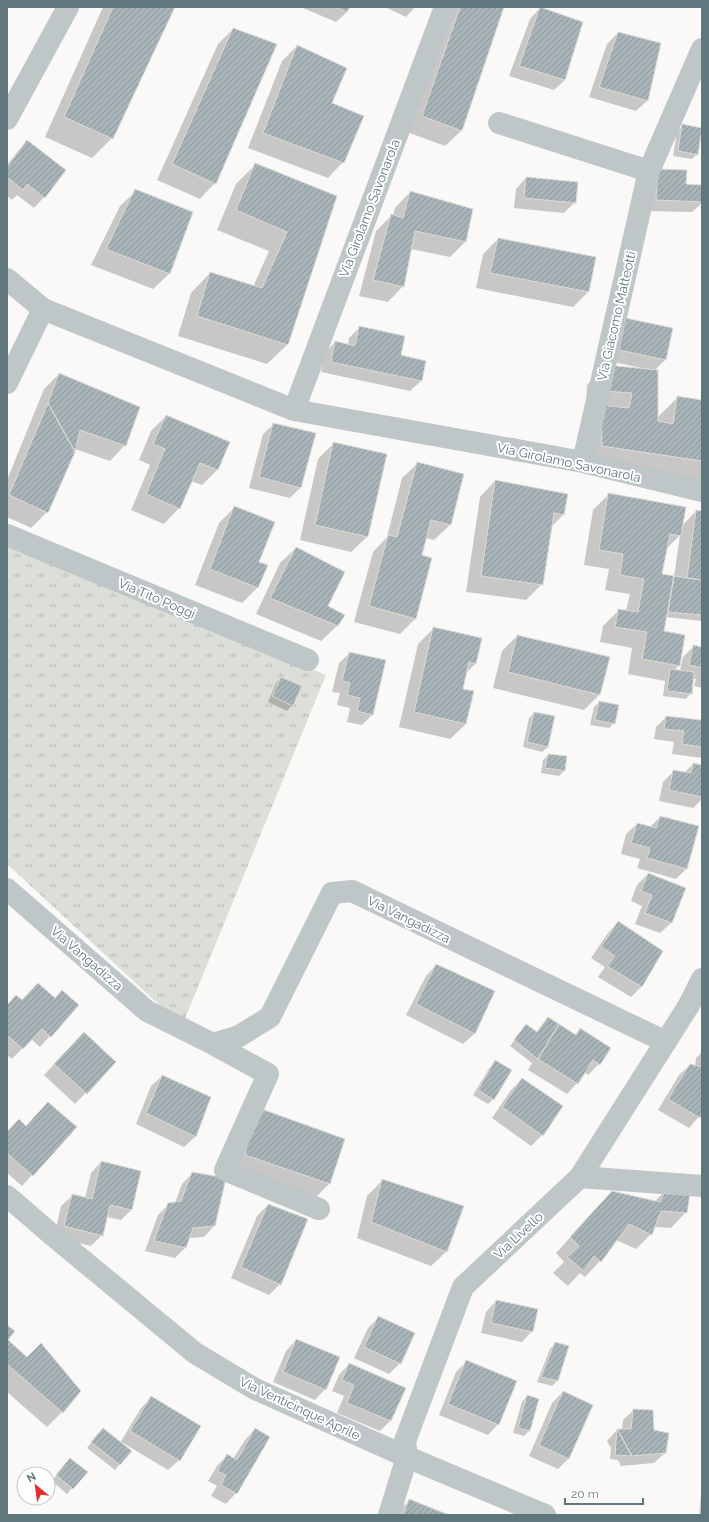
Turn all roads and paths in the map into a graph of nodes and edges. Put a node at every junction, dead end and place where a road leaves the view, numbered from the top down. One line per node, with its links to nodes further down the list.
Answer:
1 (68, 7): 4 (street)
2 (445, 7): 10 (street, Via Girolamo Savonarola)
3 (702, 49): 6 (street, Via Giacomo Matteotti)
4 (7, 119)
5 (499, 123): 6 (street)
6 (649, 171): 11 (street, Via Giacomo Matteotti)
7 (7, 279): 8 (street, Via Girolamo Savonarola)
8 (43, 309): 9 (street); 10 (street, Via Girolamo Savonarola)
9 (7, 383)
10 (294, 410): 11 (street, Via Girolamo Savonarola)
11 (583, 462): 12 (street, Via Girolamo Savonarola)
12 (702, 491)
13 (7, 535): 14 (street, Via Tito Poggi)
14 (308, 660)
15 (7, 889): 18 (street, Via Vangadizza)
16 (702, 979): 17 (street, Via Livello)
17 (666, 1042): 18 (street, Via Vangadizza); 19 (street, Via Livello)
18 (213, 1044): 22 (street, Via Vangadizza)
19 (580, 1177): 20 (street); 23 (street, Via Livello)
20 (702, 1186)
21 (7, 1196): 23 (street, Via Venticinque Aprile)
22 (319, 1209)
23 (407, 1457): 24 (street, Via Livello); 25 (street, Via Venticinque Aprile)
24 (389, 1515)
25 (545, 1515)

